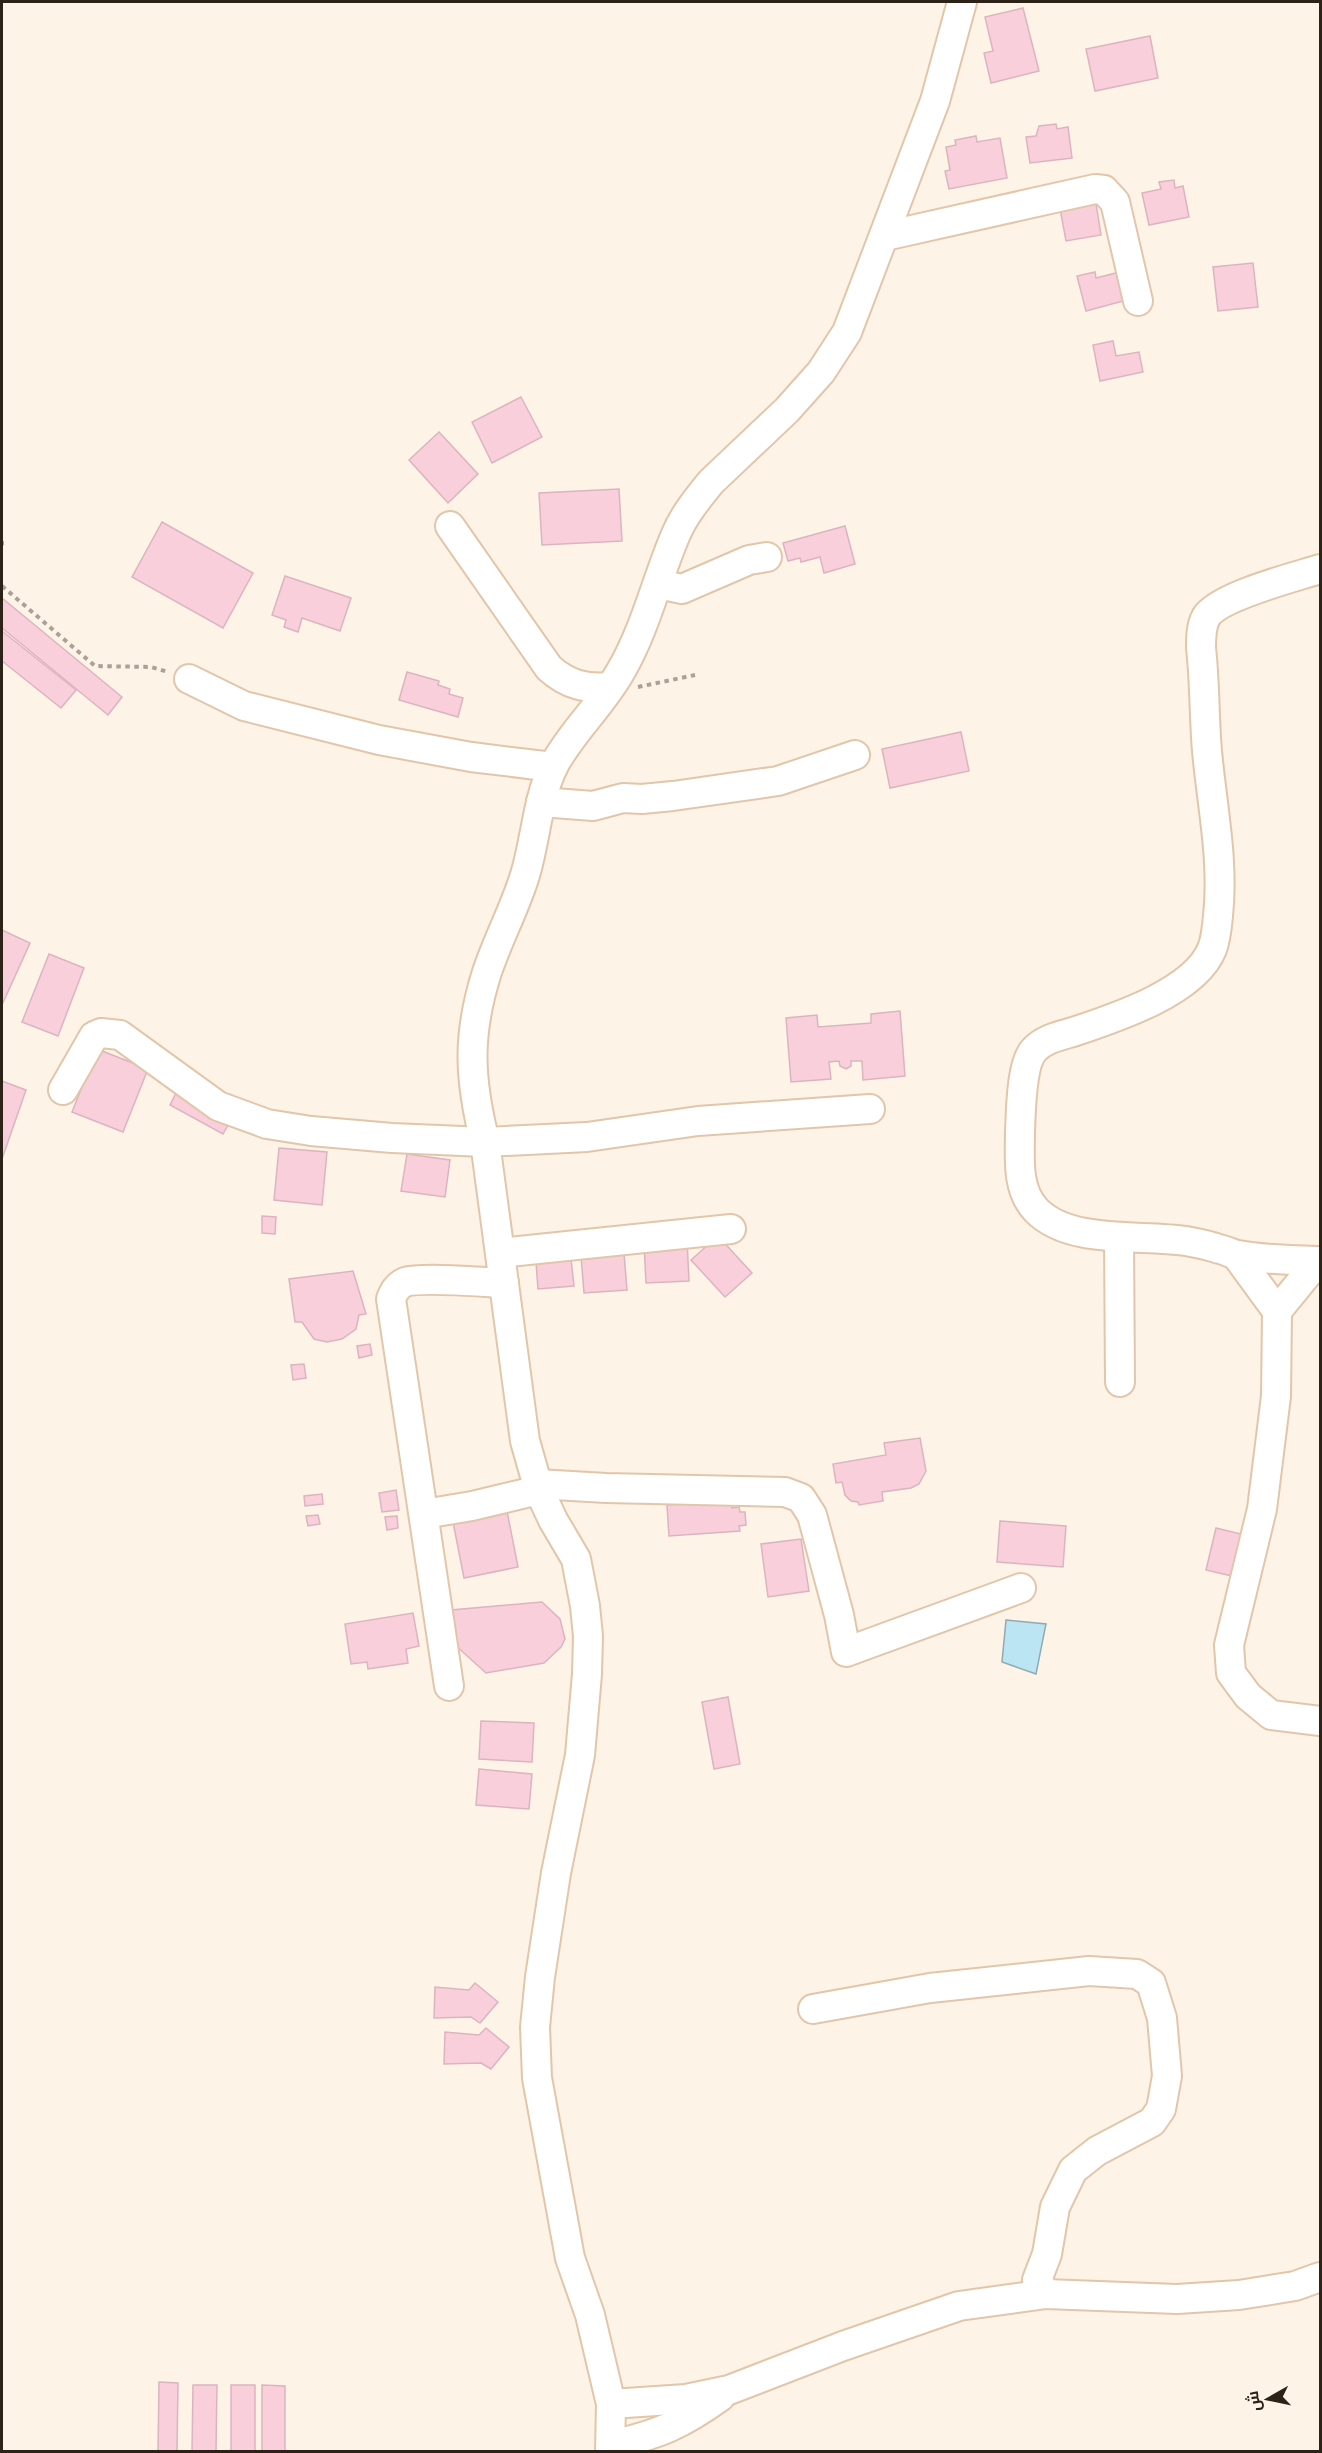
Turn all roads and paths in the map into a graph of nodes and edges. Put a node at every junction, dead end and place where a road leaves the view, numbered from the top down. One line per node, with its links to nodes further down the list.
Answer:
1 (962, 2): 2 (street)
2 (885, 236): 3 (street); 9 (street)
3 (1138, 301)
4 (450, 526): 13 (street)
5 (2, 541): 6 (path)
6 (2, 548)
7 (767, 556): 9 (street)
8 (1320, 569): 21 (street)
9 (658, 584): 13 (street)
10 (2, 586): 12 (path)
11 (695, 675): 13 (path)
12 (189, 679): 15 (street)
13 (610, 687): 15 (street)
14 (855, 755): 16 (street)
15 (553, 767): 16 (street)
16 (541, 802): 19 (street)
17 (63, 1090): 19 (street)
18 (870, 1110): 19 (street)
19 (485, 1142): 22 (street)
20 (731, 1229): 22 (street)
21 (1119, 1237): 23 (street); 27 (street)
22 (500, 1253): 25 (street)
23 (1236, 1255): 24 (street); 26 (street)
24 (1319, 1261): 26 (street)
25 (504, 1283): 28 (street); 29 (street)
26 (1277, 1311): 32 (street)
27 (1120, 1382)
28 (538, 1487): 29 (street); 30 (street); 39 (street)
29 (424, 1514): 31 (street)
30 (1021, 1588)
31 (449, 1686)
32 (1320, 1721)
33 (813, 2008): 34 (street)
34 (1047, 2254): 36 (street); 37 (street)
35 (1320, 2277): 37 (street)
36 (1046, 2294): 37 (street); 38 (street)
37 (1077, 2295)
38 (729, 2390): 39 (street); 40 (street)
39 (611, 2404): 40 (street)
40 (611, 2448)

